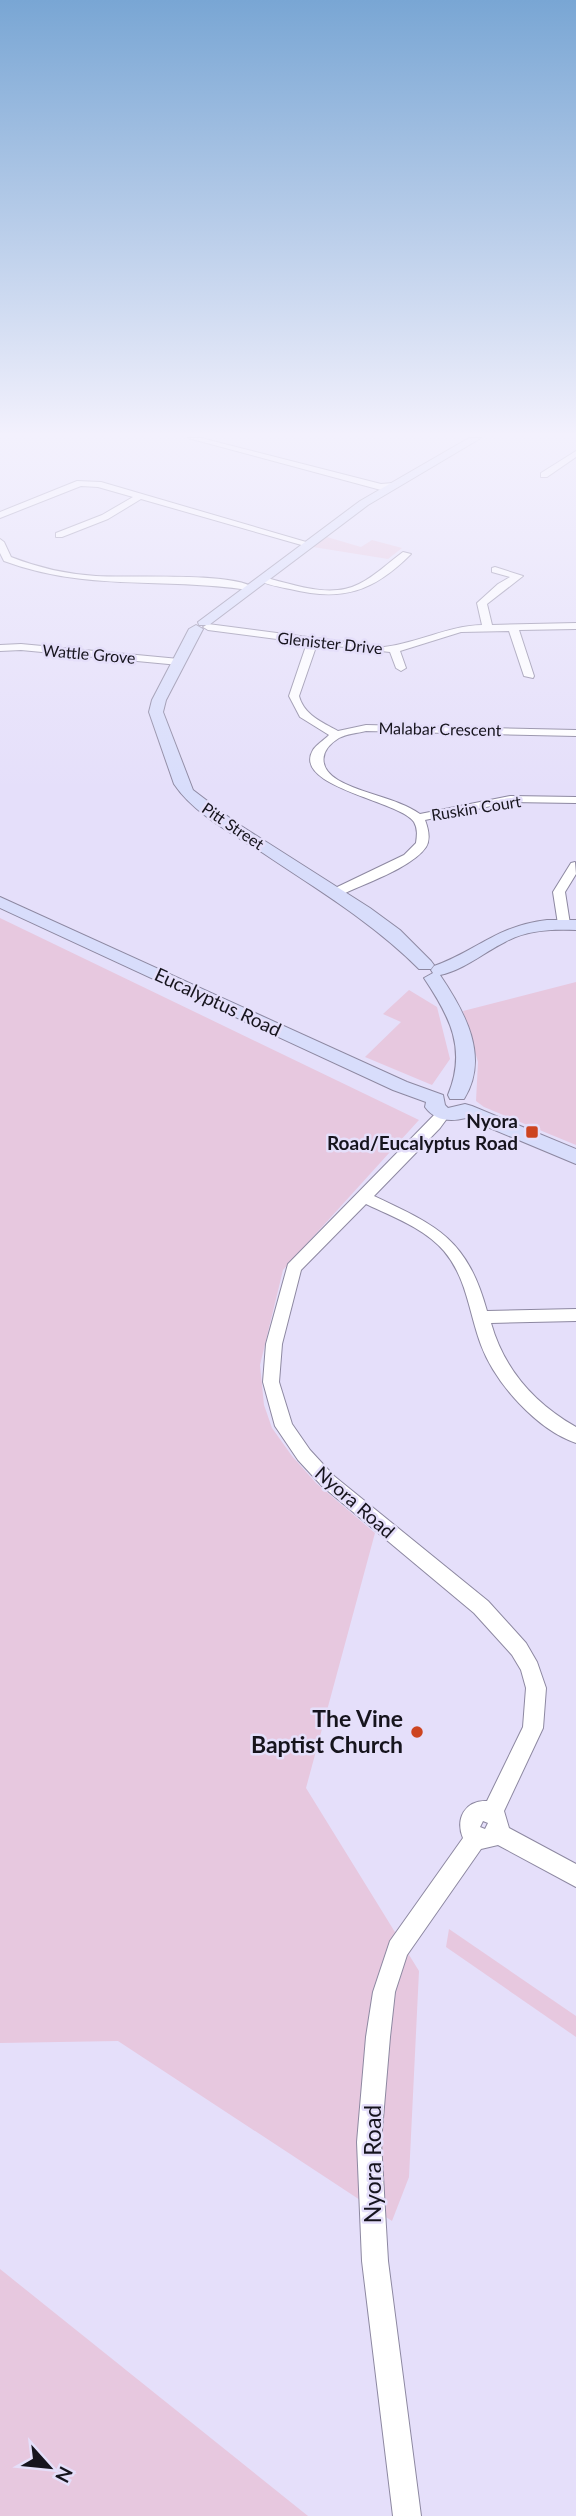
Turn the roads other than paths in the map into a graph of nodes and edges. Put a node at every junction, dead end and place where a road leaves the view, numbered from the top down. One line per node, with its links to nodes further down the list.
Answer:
1 (6, 555): 6 (street)
2 (293, 555): 5 (street, Pitt Street)
3 (405, 555): 5 (street)
4 (495, 570): 9 (street)
5 (263, 580): 6 (street, Pitt Street)
6 (248, 587): 7 (street, Pitt Street)
7 (203, 626): 11 (street, Glenister Drive); 14 (street, Pitt Street)
8 (576, 626): 10 (street, Glenister Drive)
9 (487, 627): 10 (street, Glenister Drive); 13 (street, Glenister Drive)
10 (513, 627): 16 (street)
11 (313, 641): 13 (street, Glenister Drive); 18 (street)
12 (0, 648): 14 (street, Wattle Grove)
13 (394, 649): 15 (street)
14 (179, 662): 22 (street, Pitt Street)
15 (401, 668)
16 (529, 676)
17 (576, 733): 18 (street, Malabar Crescent)
18 (336, 735): 20 (street)
19 (576, 800): 20 (street, Ruskin Court)
20 (418, 818): 22 (street)
21 (575, 866): 24 (street)
22 (335, 893): 25 (street, Pitt Street)
23 (0, 902): 27 (street, Eucalyptus Road)
24 (570, 924): 25 (street)
25 (433, 971): 26 (street, Pitt Street)
26 (461, 1102): 27 (street); 28 (street)
27 (440, 1106): 29 (street, Nyora Road)
28 (576, 1157)
29 (362, 1196): 31 (street); 33 (street, Nyora Road)
30 (576, 1315): 31 (street)
31 (482, 1317): 32 (street)
32 (576, 1436)
33 (489, 1828): 34 (street); 35 (street, Nyora Road)
34 (576, 1876)
35 (407, 2516)

